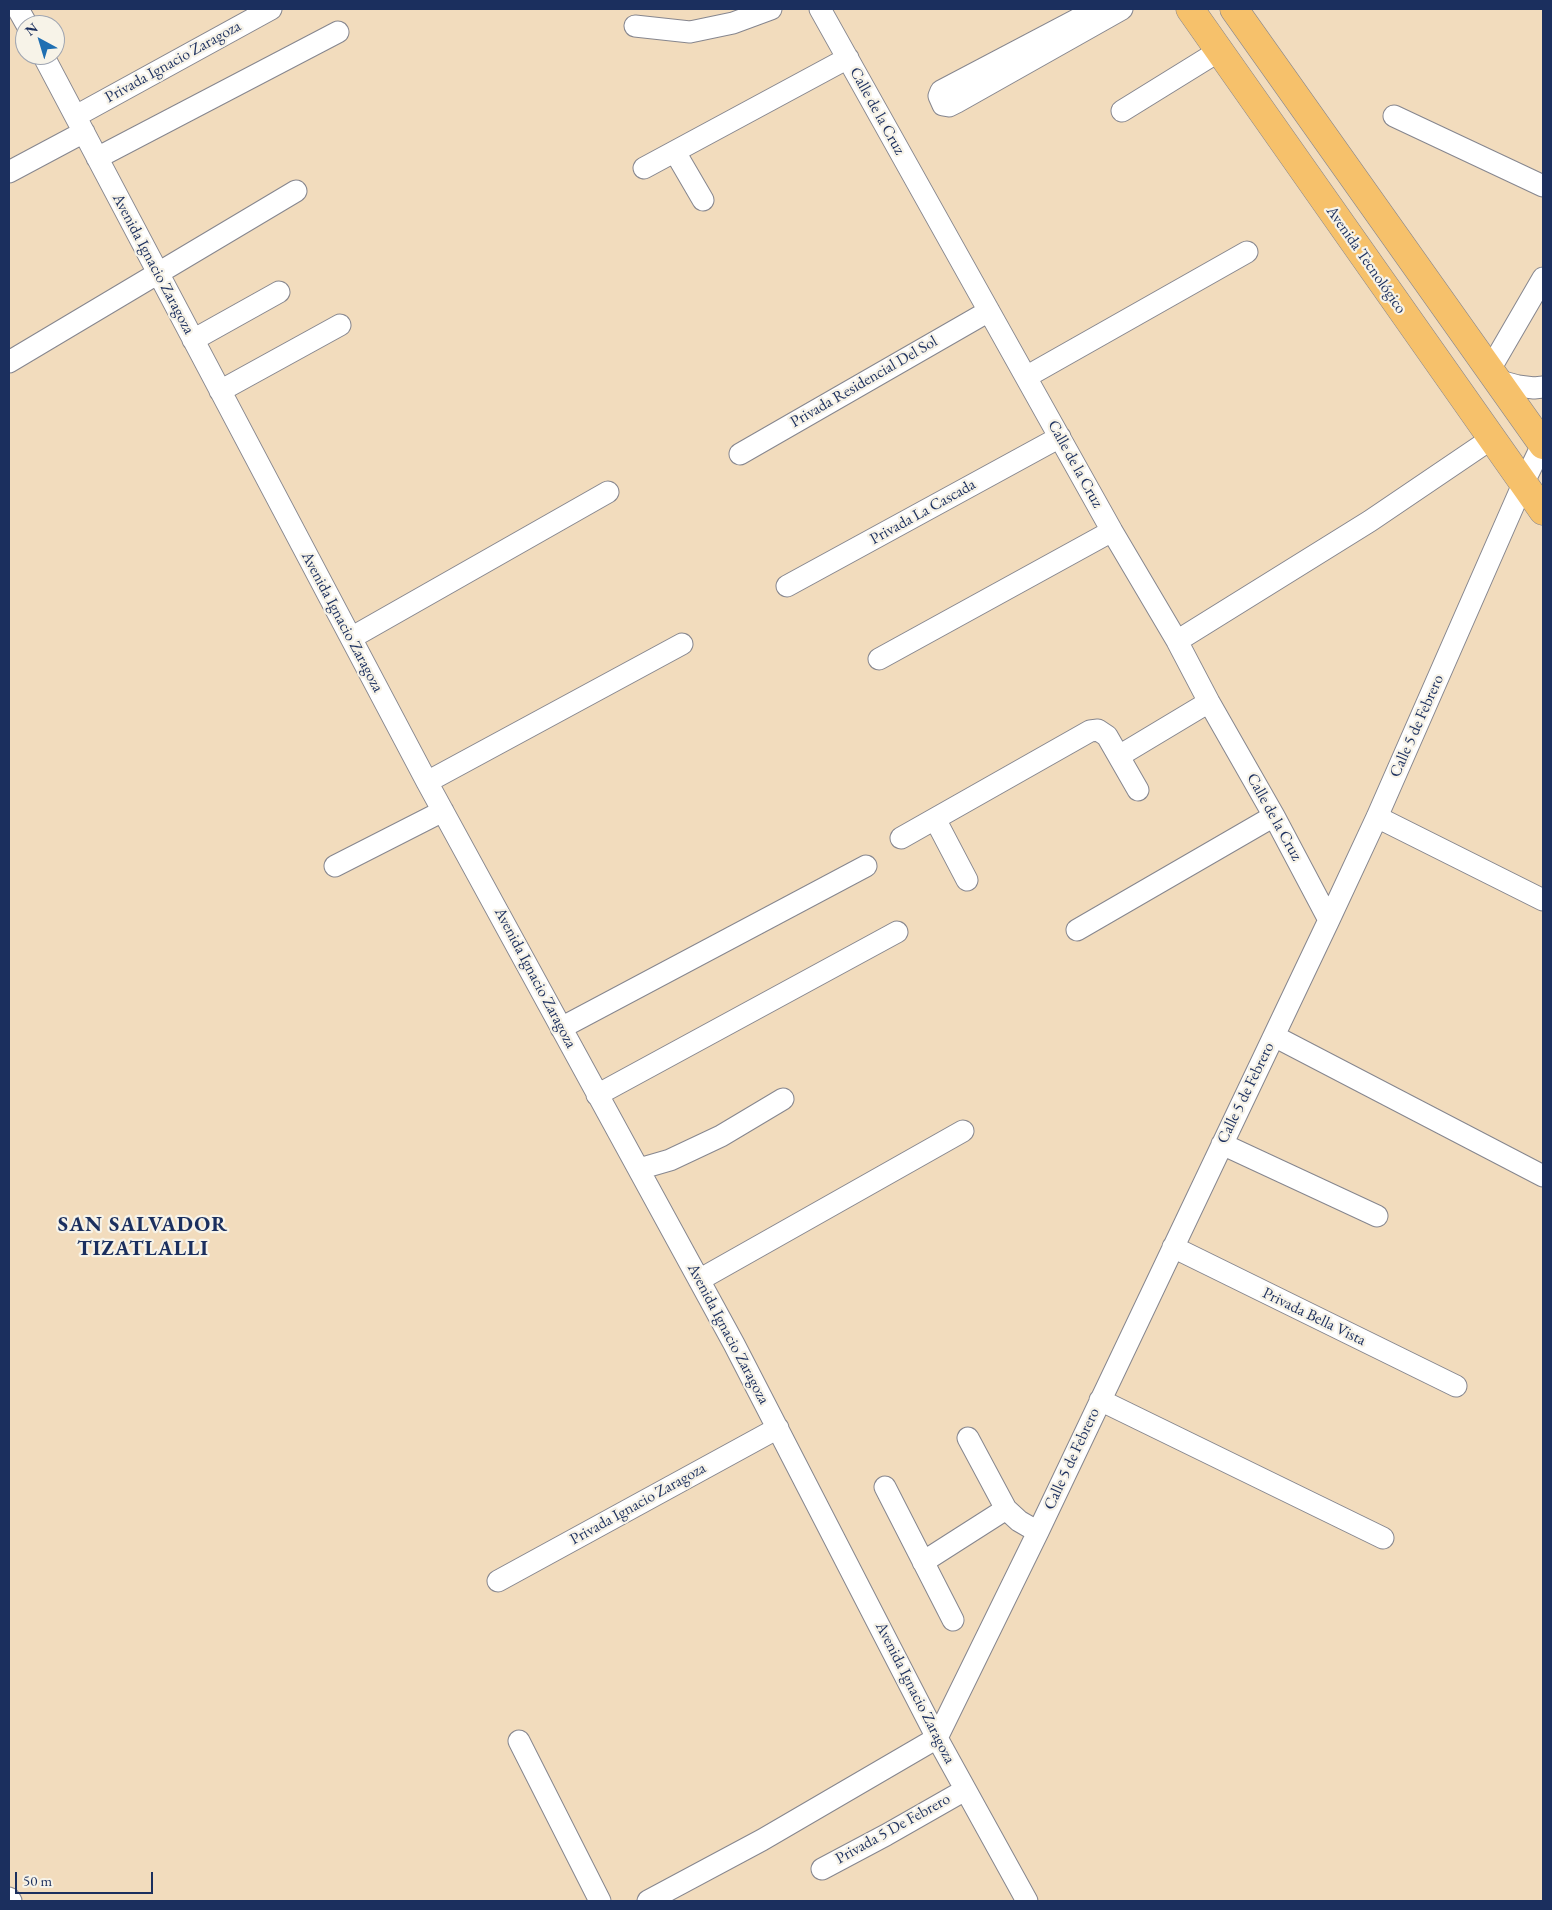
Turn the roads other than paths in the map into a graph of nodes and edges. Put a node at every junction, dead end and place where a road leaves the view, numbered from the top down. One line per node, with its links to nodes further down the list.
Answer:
1 (271, 9): 15 (street, Privada Ignacio Zaragoza)
2 (771, 9): 8 (street)
3 (820, 9): 11 (street, Calle de la Cruz)
4 (1096, 9): 5 (street)
5 (1122, 9)
6 (1190, 9): 10 (main road, Avenida Tecnológico)
7 (1234, 9): 31 (main road)
8 (635, 26)
9 (338, 32): 17 (street)
10 (1219, 51): 13 (street); 36 (main road, Avenida Tecnológico)
11 (848, 58): 16 (street); 27 (street, Calle de la Cruz)
12 (48, 65): 15 (street, Avenida Ignacio Zaragoza)
13 (1122, 111)
14 (1394, 116): 20 (street)
15 (80, 124): 17 (street, Avenida Ignacio Zaragoza); 19 (street, Privada Ignacio Zaragoza)
16 (675, 152): 18 (street); 22 (street)
17 (98, 158): 24 (street, Avenida Ignacio Zaragoza)
18 (644, 168)
19 (9, 172)
20 (1543, 186)
21 (296, 191): 24 (street)
22 (703, 200)
23 (1247, 252): 32 (street)
24 (159, 273): 29 (street, Avenida Ignacio Zaragoza); 30 (street)
25 (1543, 278): 31 (street)
26 (280, 292): 29 (street)
27 (989, 311): 32 (street, Calle de la Cruz); 38 (street, Privada Residencial Del Sol)
28 (340, 325): 34 (street)
29 (193, 340): 34 (street, Avenida Ignacio Zaragoza)
30 (9, 362)
31 (1492, 375): 33 (street); 37 (main road)
32 (1026, 377): 35 (street, Calle de la Cruz)
33 (1543, 387)
34 (220, 391): 44 (street, Avenida Ignacio Zaragoza)
35 (1060, 437): 42 (street, Calle de la Cruz); 43 (street, Privada La Cascada)
36 (1491, 439): 39 (main road, Avenida Tecnológico); 45 (street)
37 (1543, 444): 39 (street, Calle 5 de Febrero)
38 (740, 454)
39 (1523, 484): 41 (main road, Avenida Tecnológico); 54 (street, Calle 5 de Febrero)
40 (608, 492): 44 (street)
41 (1543, 511)
42 (1112, 531): 45 (street, Calle de la Cruz); 47 (street)
43 (787, 586)
44 (351, 638): 50 (street, Avenida Ignacio Zaragoza)
45 (1177, 641): 48 (street, Calle de la Cruz)
46 (682, 644): 50 (street)
47 (879, 659)
48 (1209, 702): 49 (street); 53 (street, Calle de la Cruz)
49 (1119, 756): 51 (street); 55 (street)
50 (427, 782): 52 (street, Avenida Ignacio Zaragoza)
51 (1138, 790)
52 (443, 811): 57 (street); 64 (street, Avenida Ignacio Zaragoza)
53 (1274, 816): 61 (street, Calle de la Cruz); 62 (street)
54 (1377, 817): 60 (street); 61 (street, Calle 5 de Febrero)
55 (935, 819): 56 (street); 59 (street)
56 (901, 838)
57 (335, 866)
58 (866, 866): 64 (street)
59 (967, 880)
60 (1543, 900)
61 (1329, 920): 65 (street, Calle 5 de Febrero)
62 (1077, 930)
63 (897, 932): 66 (street)
64 (562, 1028): 66 (street, Avenida Ignacio Zaragoza)
65 (1274, 1036): 69 (street, Calle 5 de Febrero); 71 (street)
66 (598, 1095): 70 (street, Avenida Ignacio Zaragoza)
67 (783, 1099): 70 (street)
68 (963, 1131): 74 (street)
69 (1222, 1144): 72 (street); 73 (street, Calle 5 de Febrero)
70 (639, 1169): 74 (street, Avenida Ignacio Zaragoza)
71 (1543, 1176)
72 (1377, 1216)
73 (1173, 1247): 75 (street, Privada Bella Vista); 76 (street, Calle 5 de Febrero)
74 (699, 1280): 77 (street, Avenida Ignacio Zaragoza)
75 (1456, 1386)
76 (1100, 1400): 81 (street, Calle 5 de Febrero); 82 (street)
77 (778, 1428): 84 (street, Privada Ignacio Zaragoza); 86 (street, Avenida Ignacio Zaragoza)
78 (968, 1438): 80 (street)
79 (885, 1487): 83 (street)
80 (1006, 1509): 81 (street); 83 (street)
81 (1038, 1532): 86 (street, Calle 5 de Febrero)
82 (1383, 1538)
83 (923, 1562): 85 (street)
84 (498, 1581)
85 (953, 1620)
86 (937, 1738): 88 (street, Avenida Ignacio Zaragoza); 91 (street)
87 (519, 1741): 90 (street)
88 (965, 1790): 89 (street, Privada 5 De Febrero); 92 (street, Avenida Ignacio Zaragoza)
89 (822, 1869)
90 (600, 1901)
91 (648, 1901)
92 (1026, 1901)

